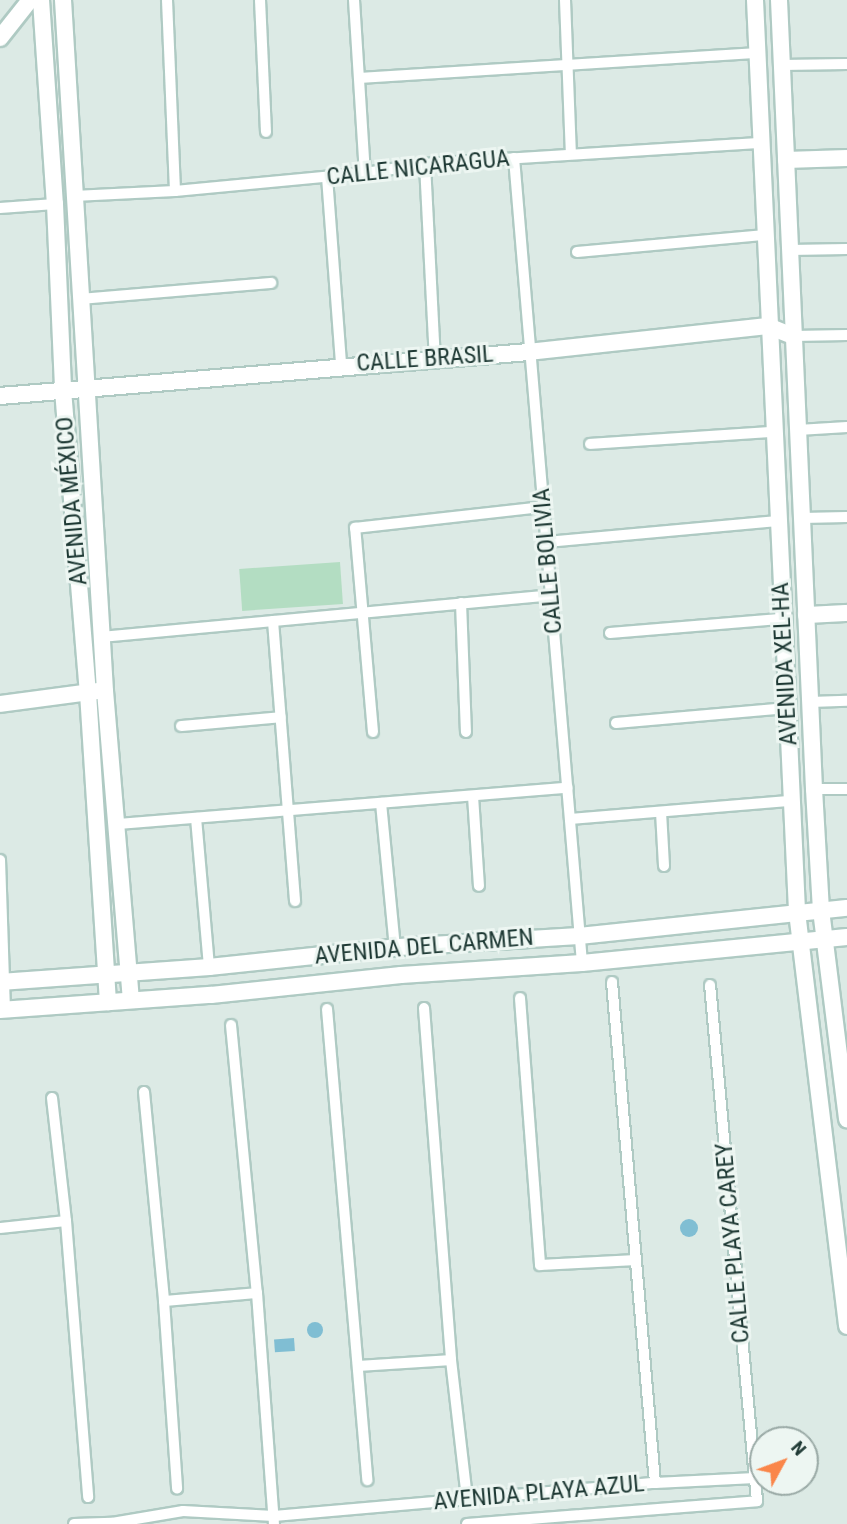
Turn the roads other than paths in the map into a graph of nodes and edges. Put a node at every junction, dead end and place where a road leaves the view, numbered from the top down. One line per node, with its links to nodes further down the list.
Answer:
1 (30, 0): 10 (street)
2 (41, 0): 27 (street, AVENIDA MÉXICO)
3 (63, 0): 26 (street, AVENIDA MÉXICO)
4 (167, 0): 25 (street)
5 (260, 0): 16 (street)
6 (354, 0): 15 (street)
7 (565, 0): 12 (street)
8 (755, 0): 11 (street, AVENIDA XEL-HA)
9 (779, 0): 14 (street, AVENIDA XEL-HA)
10 (0, 38)
11 (758, 53): 12 (street); 17 (street, AVENIDA XEL-HA)
12 (568, 64): 15 (street); 18 (street)
13 (847, 64): 14 (street)
14 (782, 65): 21 (street, AVENIDA XEL-HA)
15 (359, 78): 23 (street)
16 (266, 132)
17 (761, 143): 18 (street, CALLE NICARAGUA); 29 (street, AVENIDA XEL-HA)
18 (571, 155): 19 (street, CALLE NICARAGUA)
19 (514, 158): 22 (street, CALLE NICARAGUA); 38 (street, CALLE BOLIVIA)
20 (847, 158): 21 (street)
21 (786, 160): 31 (street, AVENIDA XEL-HA)
22 (425, 164): 23 (street, CALLE NICARAGUA); 39 (street)
23 (365, 173): 24 (street, CALLE NICARAGUA)
24 (327, 177): 25 (street, CALLE NICARAGUA); 40 (street)
25 (175, 191): 26 (street, CALLE NICARAGUA)
26 (74, 196): 34 (street, AVENIDA MÉXICO)
27 (55, 204): 28 (street); 42 (street, AVENIDA MÉXICO)
28 (0, 208)
29 (765, 235): 32 (street); 35 (street, AVENIDA XEL-HA)
30 (847, 249): 31 (street)
31 (790, 250): 37 (street, AVENIDA XEL-HA)
32 (577, 252)
33 (271, 283): 34 (street)
34 (79, 299): 41 (street, AVENIDA MÉXICO)
35 (768, 326): 37 (street, CALLE BRASIL); 38 (street, CALLE BRASIL); 46 (street, AVENIDA XEL-HA)
36 (847, 335): 37 (street, CALLE BRASIL)
37 (793, 337): 45 (street, AVENIDA XEL-HA)
38 (528, 352): 39 (street, CALLE BRASIL); 48 (street, CALLE BOLIVIA)
39 (435, 359): 40 (street, CALLE BRASIL)
40 (341, 365): 41 (street, CALLE BRASIL)
41 (84, 388): 42 (street, CALLE BRASIL); 61 (street, AVENIDA MÉXICO)
42 (63, 390): 43 (street, CALLE BRASIL); 63 (street, AVENIDA MÉXICO)
43 (0, 396)
44 (847, 427): 45 (street)
45 (798, 430): 50 (street, AVENIDA XEL-HA)
46 (773, 432): 47 (street); 51 (street, AVENIDA XEL-HA)
47 (590, 444)
48 (543, 507): 52 (street, CALLE BOLIVIA); 55 (street)
49 (847, 517): 50 (street)
50 (802, 518): 57 (street, AVENIDA XEL-HA)
51 (778, 521): 52 (street); 58 (street, AVENIDA XEL-HA)
52 (546, 542): 53 (street, CALLE BOLIVIA)
53 (551, 595): 54 (street); 73 (street, CALLE BOLIVIA)
54 (461, 603): 55 (street); 71 (street)
55 (363, 612): 59 (street); 72 (street)
56 (847, 613): 57 (street)
57 (806, 615): 65 (street, AVENIDA XEL-HA)
58 (782, 619): 60 (street); 67 (street, AVENIDA XEL-HA)
59 (273, 621): 61 (street); 68 (street)
60 (610, 633)
61 (101, 637): 62 (street, AVENIDA MÉXICO)
62 (105, 691): 63 (street); 83 (street, AVENIDA MÉXICO)
63 (88, 693): 66 (street); 100 (street, AVENIDA MÉXICO)
64 (847, 701): 65 (street)
65 (810, 702): 74 (street, AVENIDA XEL-HA)
66 (0, 704)
67 (787, 708): 69 (street); 77 (street, AVENIDA XEL-HA)
68 (281, 717): 70 (street); 79 (street)
69 (616, 723)
70 (181, 726)
71 (466, 732)
72 (373, 733)
73 (568, 788): 76 (street); 82 (street, CALLE BOLIVIA)
74 (814, 789): 75 (street); 90 (street, AVENIDA XEL-HA)
75 (847, 789)
76 (473, 796): 78 (street); 86 (street)
77 (791, 801): 80 (street); 91 (street, AVENIDA XEL-HA)
78 (381, 803): 79 (street); 96 (street)
79 (288, 811): 81 (street); 88 (street)
80 (661, 812): 82 (street); 85 (street)
81 (196, 818): 83 (street); 98 (street)
82 (570, 819): 92 (street, CALLE BOLIVIA)
83 (117, 824): 99 (street, AVENIDA MÉXICO)
84 (0, 860): 87 (street)
85 (664, 866)
86 (479, 886)
87 (1, 887): 101 (street)
88 (295, 901)
89 (847, 908): 90 (street, AVENIDA DEL CARMEN)
90 (821, 910): 91 (street, AVENIDA DEL CARMEN); 94 (street, AVENIDA XEL-HA)
91 (797, 912): 92 (street, AVENIDA DEL CARMEN); 95 (street, AVENIDA XEL-HA)
92 (579, 936): 96 (street, AVENIDA DEL CARMEN); 97 (street, CALLE BOLIVIA)
93 (847, 937): 94 (street, AVENIDA DEL CARMEN)
94 (825, 939): 95 (street, AVENIDA DEL CARMEN); 113 (street, AVENIDA XEL-HA)
95 (800, 941): 97 (street, AVENIDA DEL CARMEN); 119 (street, AVENIDA XEL-HA)
96 (395, 948): 98 (street, AVENIDA DEL CARMEN)
97 (582, 964): 105 (street, AVENIDA DEL CARMEN)
98 (209, 967): 99 (street, AVENIDA DEL CARMEN)
99 (129, 972): 100 (street, AVENIDA DEL CARMEN); 105 (street, AVENIDA MÉXICO)
100 (105, 974): 101 (street, AVENIDA DEL CARMEN); 106 (street, AVENIDA MÉXICO)
101 (2, 982): 109 (street)
102 (612, 982): 116 (street)
103 (710, 985): 122 (street, CALLE PLAYA CAREY)
104 (520, 998): 116 (street)
105 (131, 1000): 106 (street, AVENIDA DEL CARMEN)
106 (108, 1002): 109 (street, AVENIDA DEL CARMEN)
107 (424, 1008): 120 (street)
108 (327, 1009): 121 (street)
109 (2, 1010)
110 (231, 1026): 117 (street)
111 (144, 1092): 118 (street)
112 (52, 1098): 114 (street)
113 (847, 1119)
114 (66, 1221): 115 (street); 128 (street)
115 (0, 1228)
116 (636, 1260): 125 (street)
117 (257, 1293): 118 (street); 131 (street)
118 (164, 1301): 126 (street)
119 (847, 1326)
120 (451, 1360): 121 (street); 129 (street)
121 (359, 1366): 124 (street)
122 (750, 1426)
123 (749, 1478): 125 (street, AVENIDA PLAYA AZUL)
124 (367, 1480)
125 (655, 1483): 129 (street, AVENIDA PLAYA AZUL)
126 (177, 1489)
127 (757, 1496): 130 (street, CALLE PLAYA CAREY)
128 (88, 1497)
129 (467, 1499): 131 (street, AVENIDA PLAYA AZUL)
130 (757, 1501): 134 (street, AVENIDA PLAYA AZUL)
131 (274, 1520): 133 (street, AVENIDA PLAYA AZUL)
132 (74, 1524): 133 (street, AVENIDA PLAYA AZUL)
133 (91, 1524)
134 (467, 1524)

